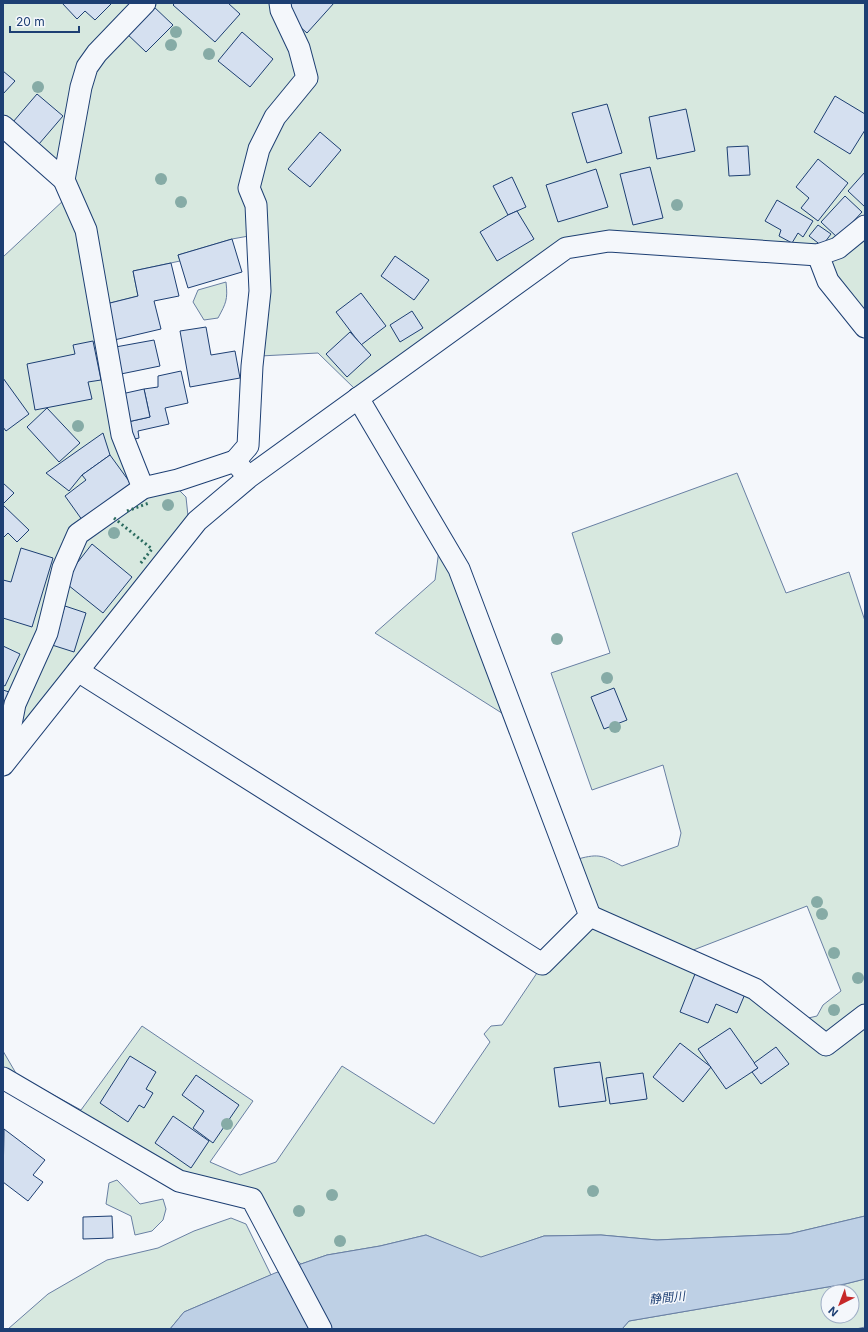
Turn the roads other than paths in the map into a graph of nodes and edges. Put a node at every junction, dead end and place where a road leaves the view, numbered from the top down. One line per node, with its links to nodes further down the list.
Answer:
1 (145, 3): 4 (street)
2 (280, 3): 9 (street)
3 (3, 126): 4 (street)
4 (64, 180): 11 (street)
5 (865, 226): 6 (street)
6 (818, 255): 7 (street); 8 (street)
7 (865, 327)
8 (358, 398): 10 (street); 14 (street)
9 (235, 461): 10 (street); 11 (street)
10 (249, 477): 12 (street)
11 (143, 488): 13 (street)
12 (78, 671): 13 (street); 14 (street)
13 (3, 764)
14 (590, 916): 15 (street)
15 (865, 1015)
16 (3, 1078): 17 (street)
17 (321, 1329)

